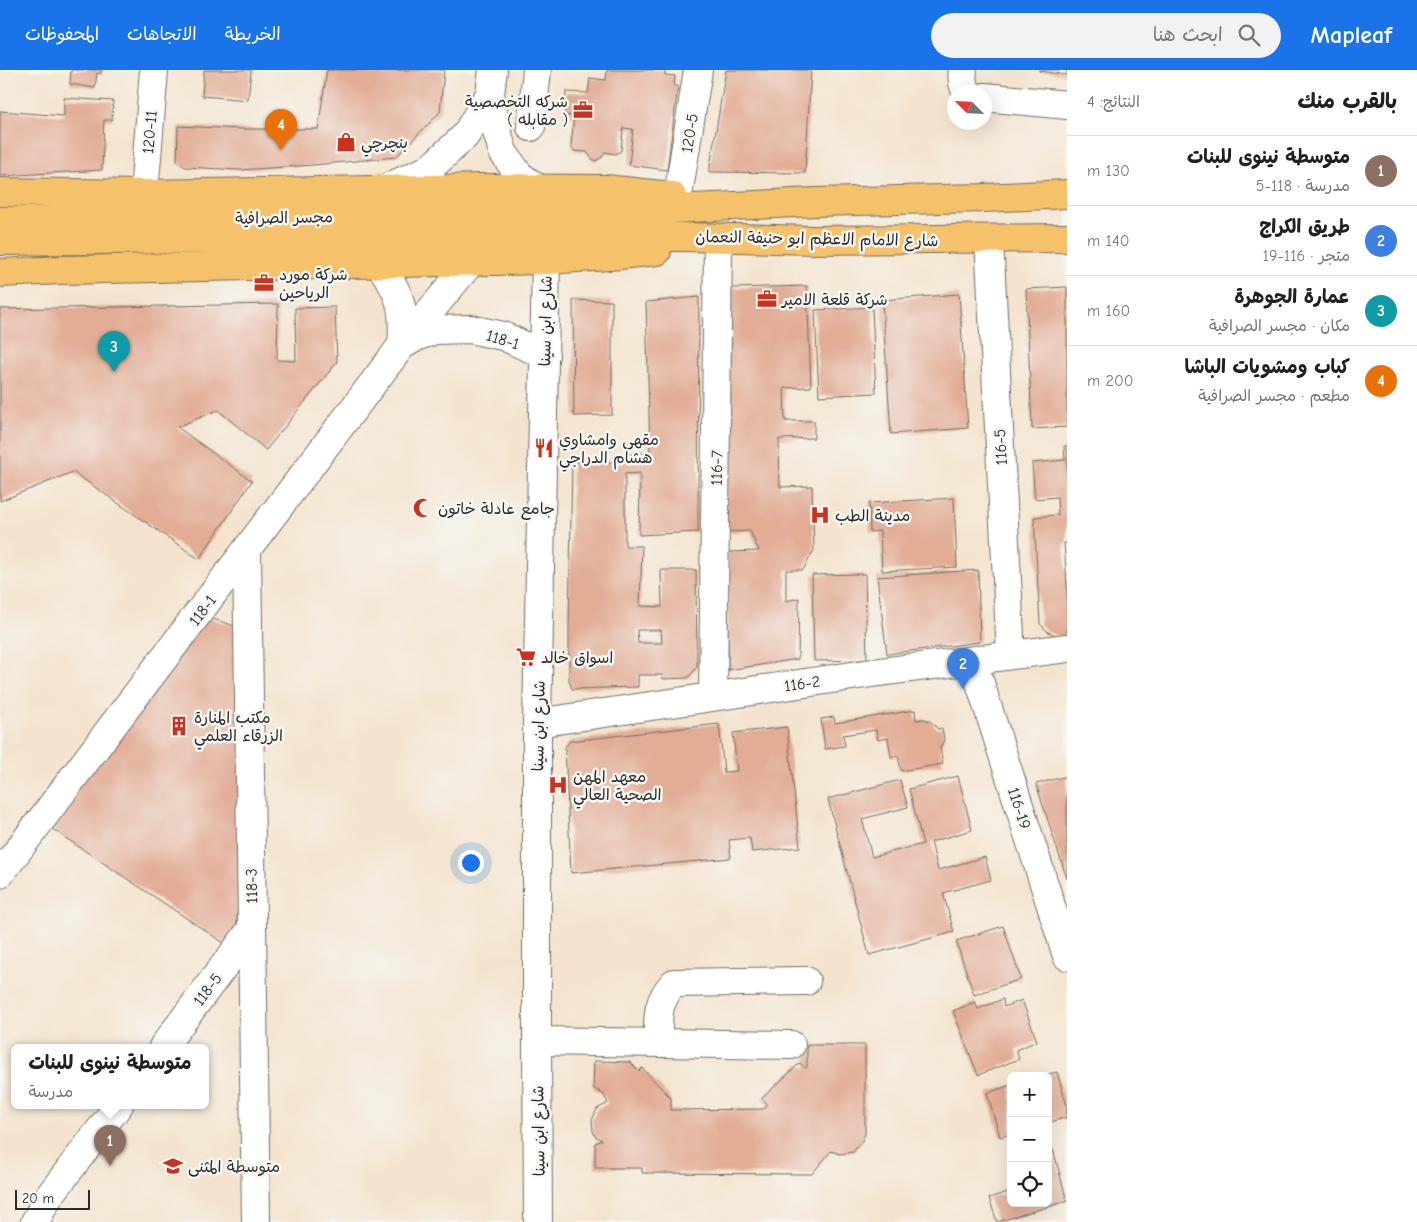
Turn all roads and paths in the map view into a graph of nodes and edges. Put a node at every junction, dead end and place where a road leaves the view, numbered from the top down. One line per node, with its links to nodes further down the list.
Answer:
1 (154, 70): 13 (street, 120-11)
2 (538, 70): 9 (street)
3 (698, 70): 15 (street, 120-5)
4 (962, 70): 6 (street)
5 (492, 82): 10 (street); 11 (street)
6 (964, 85)
7 (992, 98): 8 (street)
8 (1067, 105)
9 (531, 127)
10 (537, 188): 11 (main road); 15 (main road)
11 (384, 189): 13 (main road)
12 (0, 192): 13 (main road)
13 (144, 194)
14 (1067, 194): 16 (main road, شارع الامام الاعظم ابو حنيفة النعمان)
15 (678, 196): 16 (main road)
16 (741, 207): 18 (main road, شارع الامام الاعظم ابو حنيفة النعمان)
17 (0, 221): 18 (main road, مجسر الصرافية)
18 (568, 225): 20 (main road, شارع الامام الاعظم ابو حنيفة النعمان); 22 (main road, مجسر الصرافية)
19 (1067, 238): 21 (main road, شارع الامام الاعظم ابو حنيفة النعمان)
20 (728, 239): 21 (main road, شارع الامام الاعظم ابو حنيفة النعمان); 23 (main road); 33 (street, 116-7)
21 (989, 239): 31 (street, 116-5)
22 (0, 241)
23 (546, 260): 24 (main road); 28 (street, شارع ابن سينا)
24 (470, 262): 25 (main road); 27 (street, 118-1)
25 (379, 264): 26 (main road); 27 (street)
26 (0, 273)
27 (402, 345): 28 (street, 118-1); 29 (street, 118-1)
28 (545, 356): 34 (street, شارع ابن سينا)
29 (247, 551): 35 (street, 118-1); 36 (street, 118-3)
30 (1067, 648): 31 (street, 116-2)
31 (1011, 656): 32 (street, 116-2)
32 (973, 661): 33 (street, 116-2); 37 (street, 116-19)
33 (713, 696): 34 (street, 116-2)
34 (537, 723): 39 (street, شارع ابن سينا)
35 (0, 874)
36 (251, 930): 41 (street, 118-5); 45 (street, 118-3)
37 (1067, 956)
38 (806, 981): 40 (street)
39 (537, 1041): 40 (street); 46 (street, شارع ابن سينا)
40 (658, 1043): 42 (street)
41 (165, 1044)
42 (791, 1045)
43 (116, 1109): 44 (street)
44 (35, 1222)
45 (256, 1222)
46 (538, 1222)

